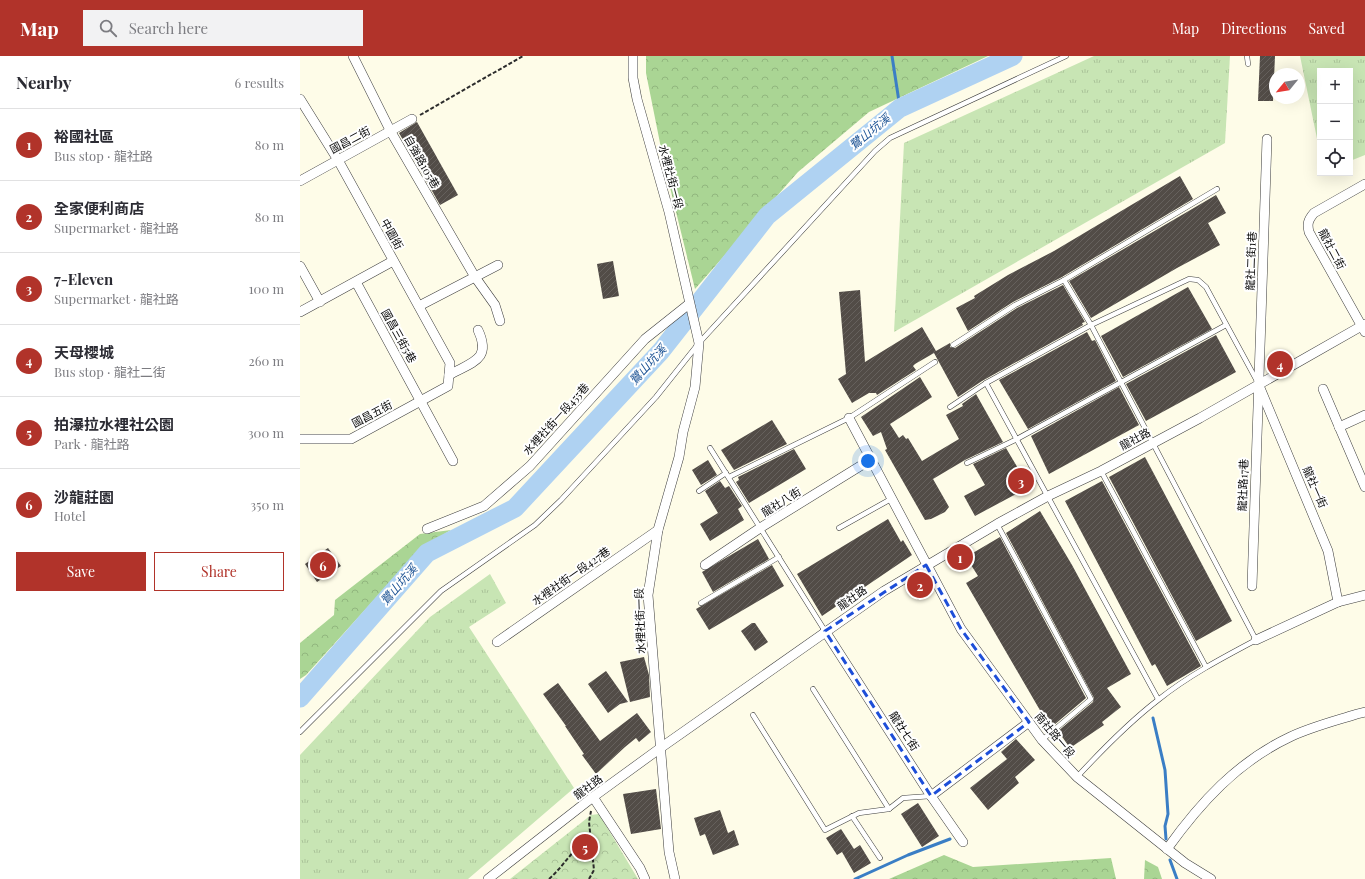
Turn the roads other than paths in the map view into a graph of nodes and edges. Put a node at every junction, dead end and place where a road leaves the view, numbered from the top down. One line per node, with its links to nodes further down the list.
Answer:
1 (353, 56): 8 (street, 自強路105巷)
2 (633, 56): 21 (street, 水裡社街一段)
3 (1066, 56): 29 (lane)
4 (1247, 56): 5 (lane)
5 (1248, 64)
6 (300, 99): 10 (street, 中園街)
7 (412, 119): 8 (street, 國昌二街)
8 (391, 132): 10 (street, 國昌二街); 17 (street, 自強路105巷)
9 (1268, 139): 35 (street, 龍社二街1巷)
10 (338, 160): 11 (street, 國昌二街); 14 (street, 中園街)
11 (300, 181)
12 (1365, 184): 27 (street, 龍社二街)
13 (1217, 188): 18 (lane)
14 (393, 261): 19 (street); 22 (street, 中園街)
15 (498, 265): 17 (street)
16 (300, 266): 20 (street)
17 (476, 277): 22 (street); 24 (street, 自強路105巷)
18 (1064, 280): 25 (lane); 30 (lane)
19 (356, 282): 20 (street); 38 (street, 國昌三街5巷)
20 (320, 302): 23 (street)
21 (689, 304): 29 (street, 水裡社街一段); 59 (street, 水裡社街一段455巷)
22 (419, 306): 32 (street, 中園街)
23 (300, 312)
24 (500, 321)
25 (1091, 325): 26 (lane); 33 (lane); 34 (lane)
26 (1226, 325): 33 (lane); 35 (lane)
27 (1364, 327): 35 (street, 龍社二街)
28 (478, 330): 32 (street)
29 (699, 343): 60 (street, 水裡社街一段); 77 (lane)
30 (953, 345)
31 (935, 362): 41 (lane)
32 (449, 375): 36 (street, 中園街)
33 (1120, 382): 44 (lane); 45 (lane)
34 (986, 383): 39 (lane); 44 (lane)
35 (1259, 385): 45 (street, 龍社路); 64 (street, 龍社路17巷); 66 (street, 龍社一街)
36 (448, 386): 38 (street, 國昌五街)
37 (1323, 389): 42 (street)
38 (421, 401): 43 (street, 國昌五街); 48 (street, 國昌三街5巷)
39 (950, 407)
40 (1365, 415): 42 (street)
41 (849, 418): 47 (street); 51 (lane)
42 (1339, 427): 52 (street)
43 (300, 439)
44 (1015, 440): 49 (lane); 54 (lane)
45 (1153, 443): 50 (street, 龍社路); 69 (lane)
46 (710, 448): 51 (lane)
47 (870, 460): 55 (street); 57 (street, 龍社八街)
48 (453, 461)
49 (967, 463)
50 (1101, 471): 54 (street, 龍社路); 71 (lane)
51 (727, 475): 53 (lane); 57 (lane)
52 (1365, 487)
53 (699, 491)
54 (1048, 496): 56 (street, 龍社路); 73 (lane)
55 (890, 499): 58 (lane); 63 (street)
56 (996, 524): 63 (street, 龍社路); 78 (lane)
57 (760, 528): 61 (lane); 62 (street, 龍社八街)
58 (839, 528)
59 (427, 529)
60 (658, 530): 70 (street, 水裡社街一段427巷); 79 (street, 水裡社街一段)
61 (779, 557): 67 (lane); 68 (lane)
62 (705, 565)
63 (926, 565): 68 (street, 龍社路); 76 (street, 南社路一段)
64 (1252, 586)
65 (1365, 595): 66 (street)
66 (1338, 602): 69 (street)
67 (701, 603)
68 (826, 632): 79 (street, 龍社路); 81 (street, 龍社七街)
69 (1256, 640): 71 (lane)
70 (496, 642)
71 (1206, 667): 73 (lane)
72 (813, 689): 83 (lane)
73 (1158, 700): 80 (lane)
74 (1365, 712): 86 (street)
75 (752, 715): 84 (lane)
76 (1029, 722): 78 (street, 南社路一段); 81 (street)
77 (300, 732)
78 (1042, 740): 80 (street, 南社路一段)
79 (659, 749): 82 (street, 龍社路); 90 (street, 水裡社街一段)
80 (1076, 778): 86 (street, 南社路一段)
81 (931, 796): 83 (lane); 85 (street, 龍社七街)
82 (593, 797): 88 (street, 龍社路); 89 (street)
83 (889, 809): 84 (lane)
84 (852, 816): 87 (lane)
85 (963, 842)
86 (1167, 849): 91 (street, 南社路一段)
87 (880, 858)
88 (488, 879)
89 (645, 879)
90 (675, 879)
91 (1211, 879)

